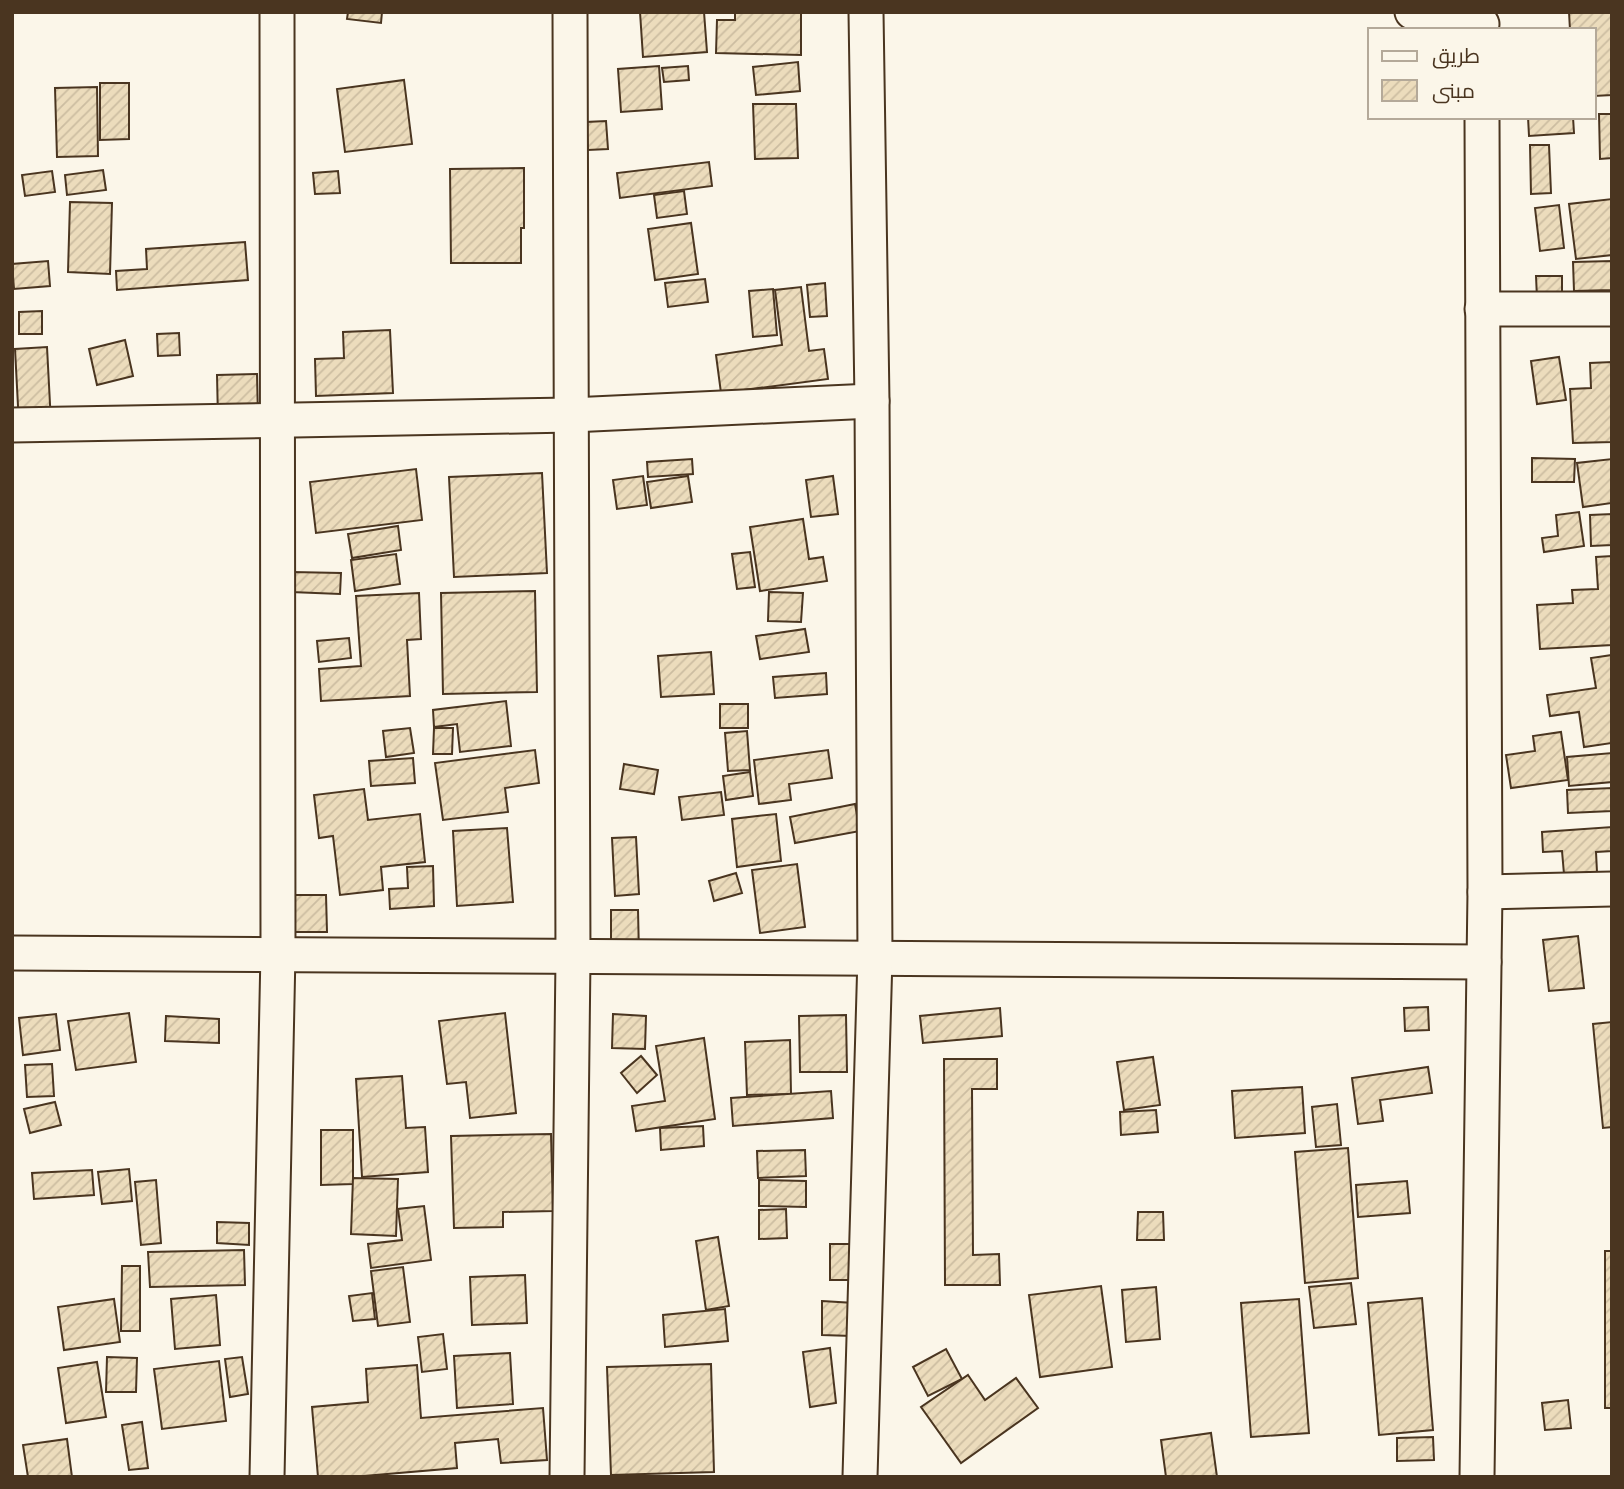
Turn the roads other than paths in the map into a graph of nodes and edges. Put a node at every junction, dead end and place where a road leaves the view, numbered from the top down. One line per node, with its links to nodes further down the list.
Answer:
1 (277, 12): 11 (street)
2 (570, 12): 10 (street)
3 (866, 12): 9 (street)
4 (1412, 12): 5 (street)
5 (1482, 22)
6 (1482, 119): 7 (street)
7 (1482, 309): 8 (street); 14 (street)
8 (1612, 309)
9 (872, 401): 10 (street); 17 (street)
10 (571, 415): 11 (street); 18 (street)
11 (278, 421): 12 (street); 16 (street)
12 (12, 425)
13 (1612, 889): 14 (street)
14 (1485, 892): 19 (street)
15 (12, 953): 16 (street)
16 (278, 953): 18 (street); 20 (street)
17 (875, 957): 18 (street); 19 (street); 22 (street)
18 (573, 958): 21 (street)
19 (1484, 962): 23 (street)
20 (267, 1477)
21 (567, 1477)
22 (860, 1477)
23 (1477, 1477)

